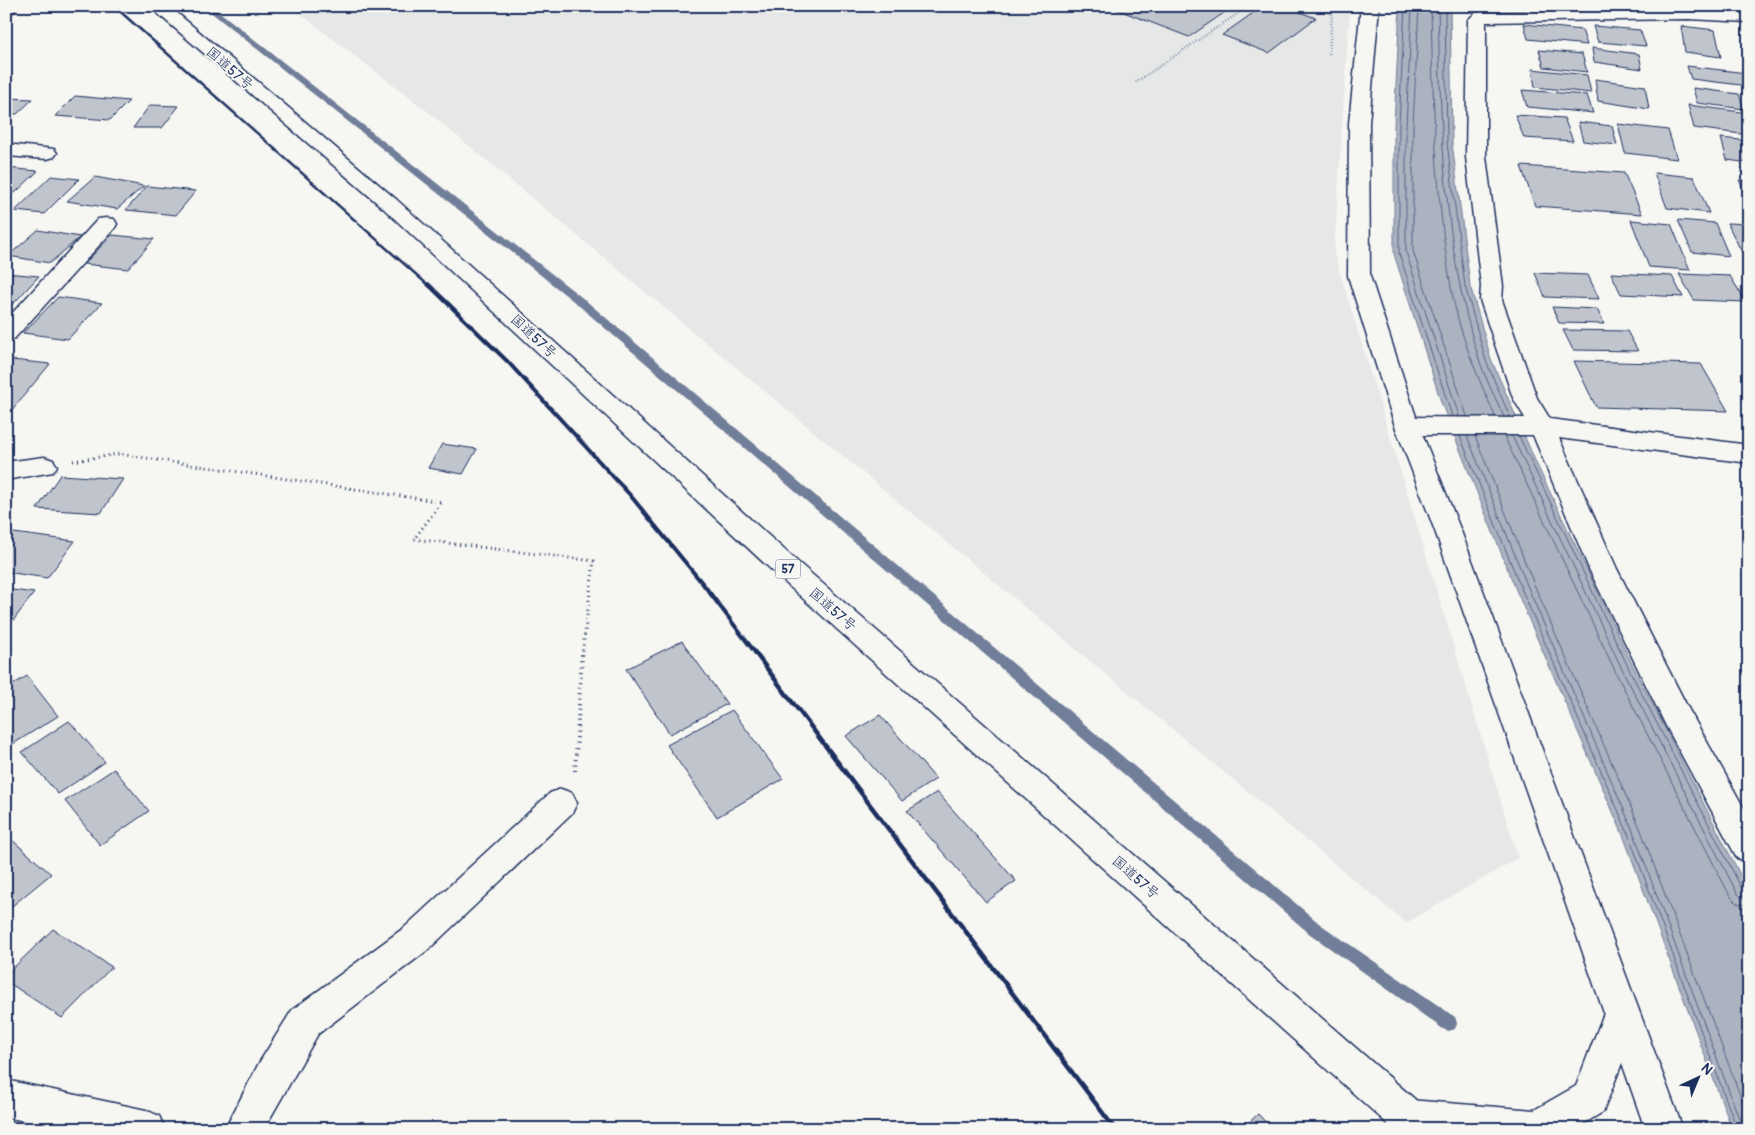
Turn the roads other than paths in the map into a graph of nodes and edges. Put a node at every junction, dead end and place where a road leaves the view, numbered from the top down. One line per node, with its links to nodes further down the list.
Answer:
1 (9, 6): 4 (main road)
2 (158, 6): 19 (main road, 国道57号 / 57)
3 (1370, 6): 10 (main road)
4 (6, 9)
5 (1749, 17): 11 (main road)
6 (6, 150): 7 (main road)
7 (47, 153)
8 (106, 224): 9 (main road)
9 (6, 334)
10 (1407, 426): 11 (main road); 17 (main road)
11 (1535, 427): 12 (main road); 16 (main road)
12 (1749, 454)
13 (44, 466): 14 (main road)
14 (7, 472)
15 (562, 803): 21 (main road)
16 (1749, 848)
17 (1622, 1013): 23 (main road); 24 (main road)
18 (6, 1098): 20 (main road)
19 (1415, 1124): 22 (main road)
20 (146, 1129)
21 (244, 1129)
22 (1534, 1129)
23 (1538, 1129)
24 (1664, 1129)

